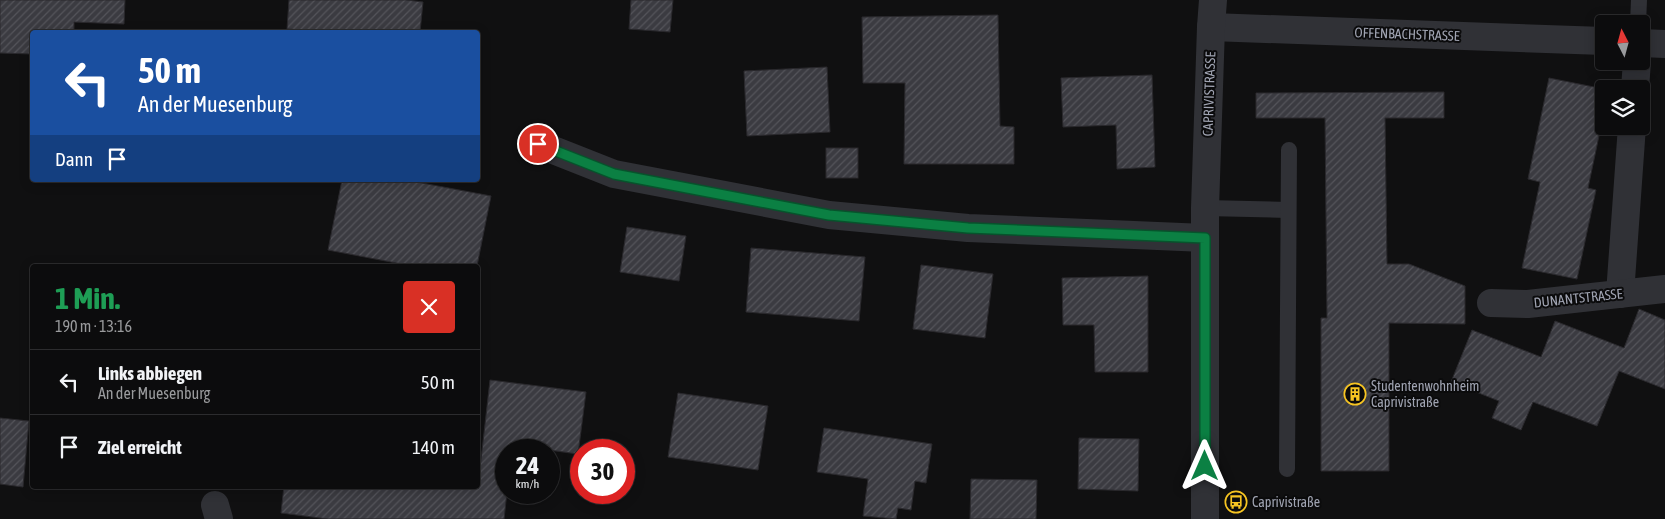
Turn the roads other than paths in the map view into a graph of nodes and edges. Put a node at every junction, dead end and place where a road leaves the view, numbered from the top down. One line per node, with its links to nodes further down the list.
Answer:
1 (1213, 0): 4 (street, CAPRIVISTRASSE)
2 (1639, 0): 3 (lane)
3 (1638, 15)
4 (1211, 27): 5 (street, OFFENBACHSTRASSE); 11 (street, CAPRIVISTRASSE)
5 (1595, 41)
6 (1650, 43): 7 (street)
7 (1665, 44)
8 (1631, 135): 15 (street)
9 (538, 144): 13 (street)
10 (1289, 150): 12 (lane)
11 (1205, 208): 12 (lane); 13 (street, CAPRIVISTRASSE)
12 (1288, 210): 17 (lane)
13 (1205, 238): 18 (street, CAPRIVISTRASSE)
14 (1665, 289): 15 (street, DUNANTSTRASSE)
15 (1620, 294): 16 (street, DUNANTSTRASSE)
16 (1491, 303)
17 (1287, 469)
18 (1205, 519)

